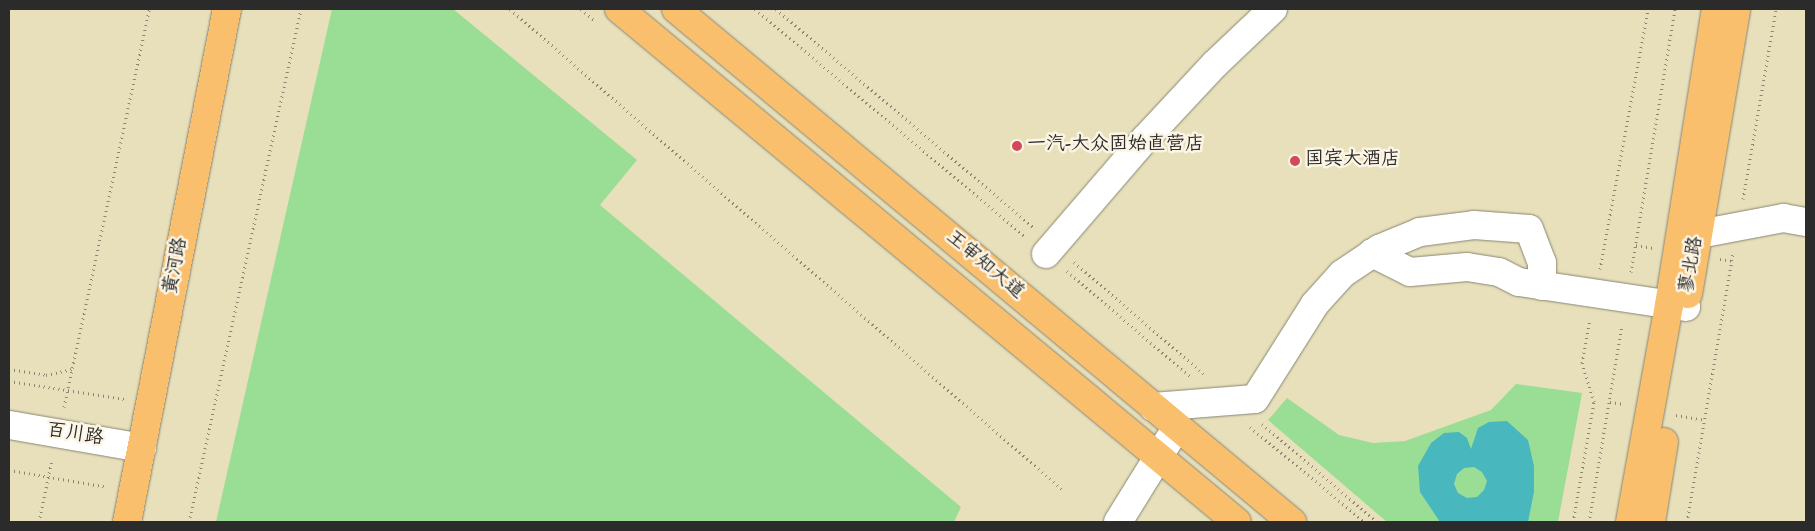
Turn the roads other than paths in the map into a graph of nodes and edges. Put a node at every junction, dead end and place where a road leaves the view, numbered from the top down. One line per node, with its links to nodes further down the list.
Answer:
1 (227, 9): 16 (main road, 黄河路)
2 (619, 9): 17 (main road)
3 (676, 9): 13 (main road, 王审知大道)
4 (1274, 9): 9 (street)
5 (1716, 9): 12 (main road)
6 (1736, 9): 8 (main road, 蓼北路)
7 (1806, 222): 8 (street)
8 (1699, 234): 12 (main road, 蓼北路)
9 (1050, 249)
10 (1372, 254): 11 (street); 11 (street); 13 (street)
11 (1542, 286): 12 (street)
12 (1678, 306): 22 (main road); 23 (main road, 蓼北路)
13 (1153, 407): 15 (main road, 王审知大道)
14 (9, 425): 16 (street, 百川路)
15 (1177, 427): 17 (street); 21 (main road, 王审知大道)
16 (142, 448): 18 (main road, 黄河路)
17 (1158, 457): 19 (street); 20 (main road)
18 (127, 522)
19 (1118, 522)
20 (1237, 522)
21 (1292, 522)
22 (1630, 522)
23 (1651, 522)

